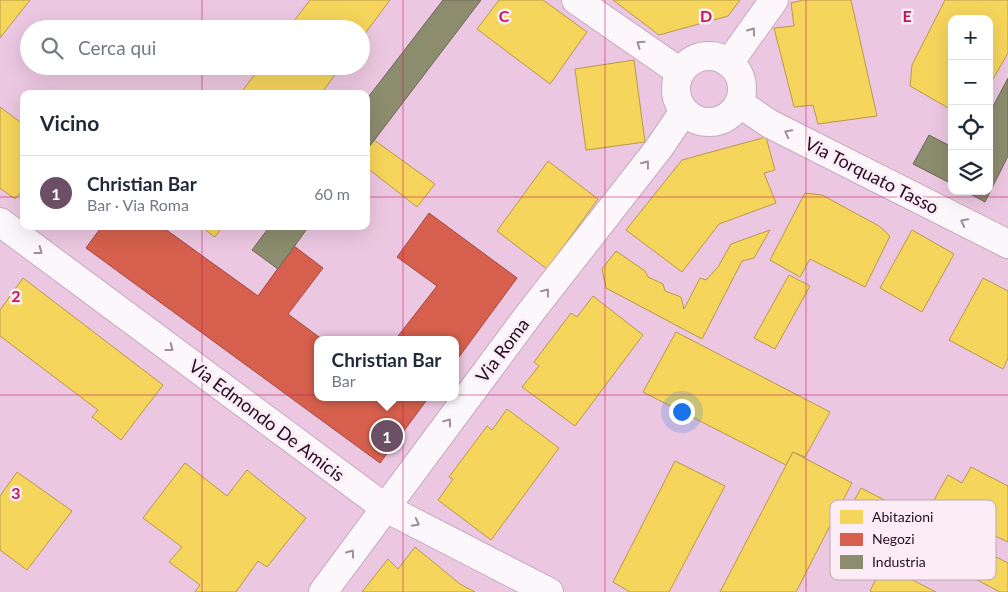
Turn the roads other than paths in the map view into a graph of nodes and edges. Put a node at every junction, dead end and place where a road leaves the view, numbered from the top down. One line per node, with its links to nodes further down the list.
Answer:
1 (576, 0): 4 (street, one-way to 1)
2 (774, 0): 3 (street, one-way to 2)
3 (729, 62): 4 (street); 5 (street)
4 (680, 72): 6 (street)
5 (739, 103): 6 (street); 8 (street, Via Torquato Tasso, one-way to 5)
6 (684, 111): 9 (street, Via Roma, one-way to 6)
7 (0, 222): 9 (street, Via Edmondo De Amicis, one-way to 9)
8 (1008, 244)
9 (384, 507): 10 (street, Via Roma, one-way to 9); 11 (street, Via Edmondo De Amicis, one-way to 11)
10 (323, 592)
11 (549, 592)

